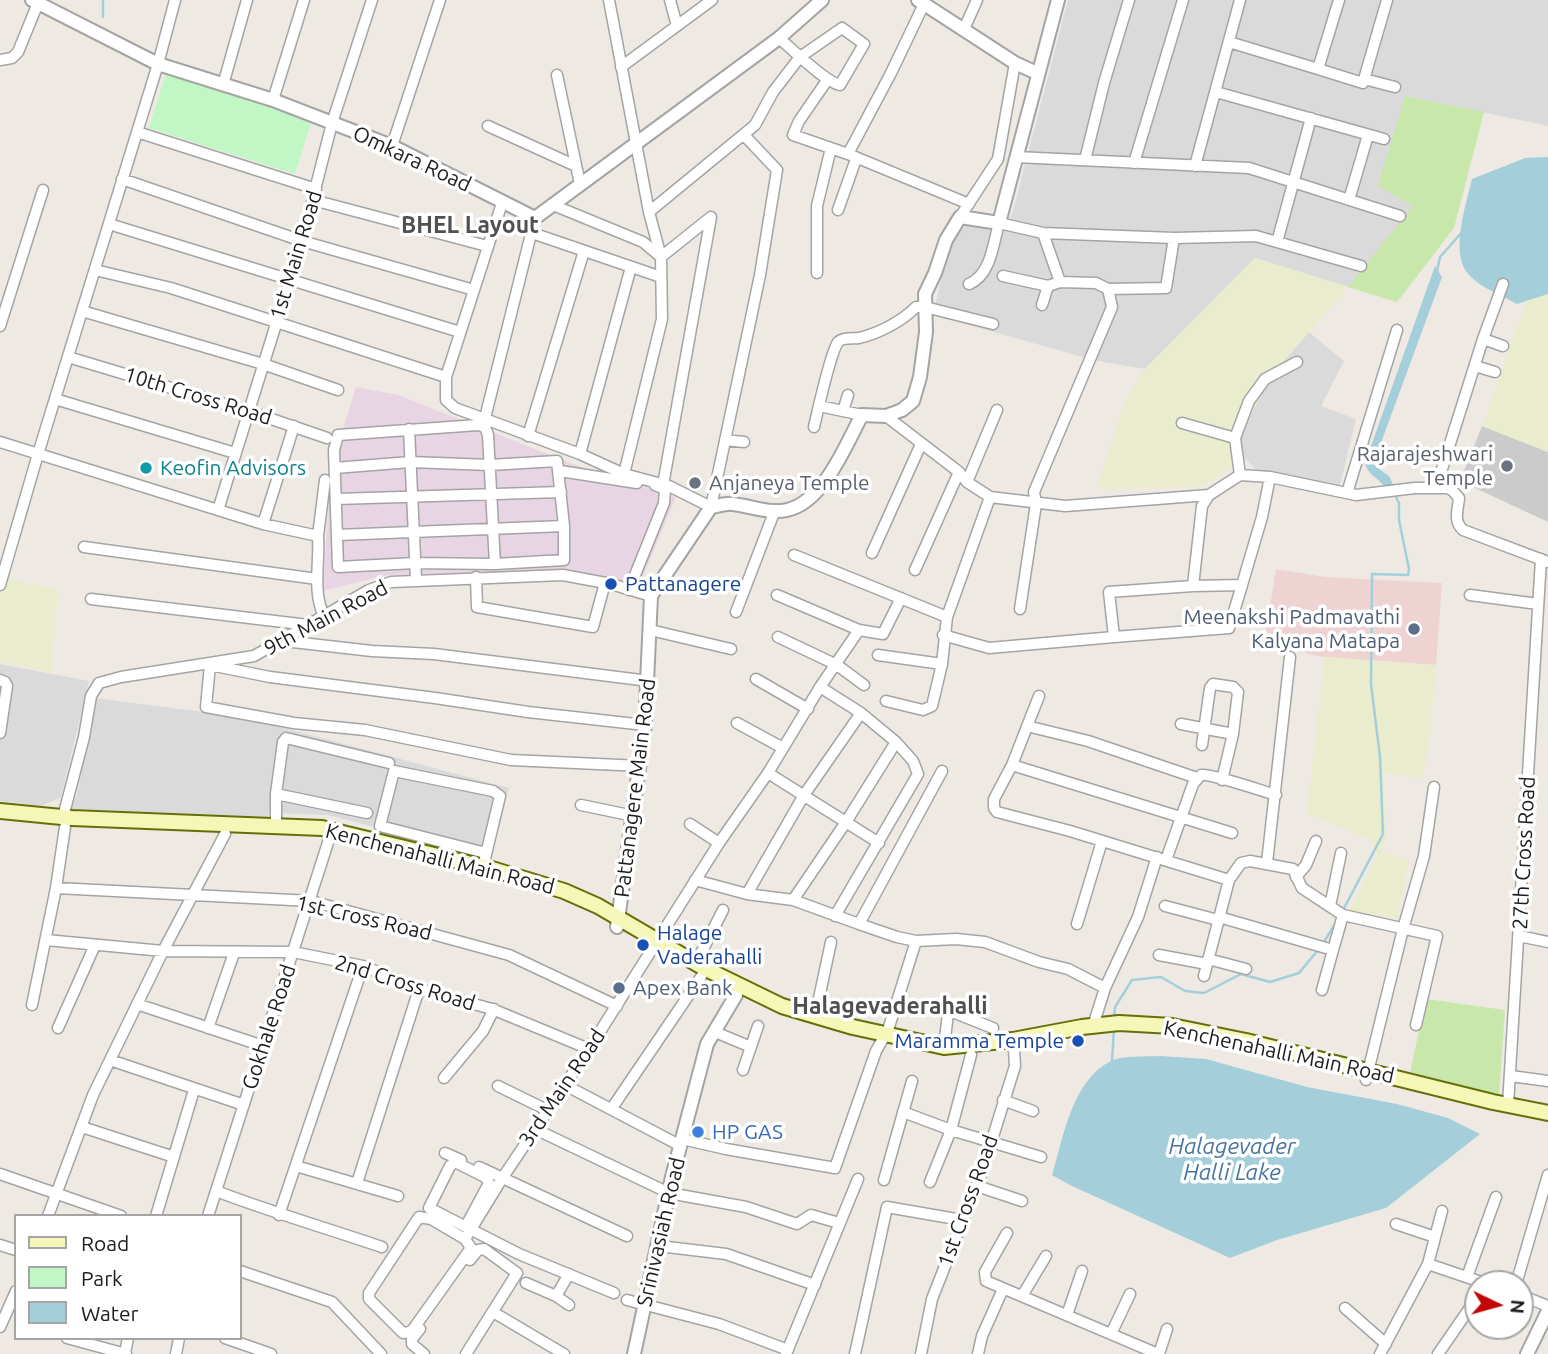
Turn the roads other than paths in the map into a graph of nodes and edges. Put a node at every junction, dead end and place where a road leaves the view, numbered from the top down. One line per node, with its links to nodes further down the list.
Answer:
1 (175, 0): 26 (street)
2 (247, 0): 33 (street)
3 (304, 0): 36 (street)
4 (372, 0): 38 (street, 1st Main Road)
5 (440, 0): 45 (street)
6 (608, 0): 27 (street)
7 (670, 0): 19 (street)
8 (712, 0): 19 (street)
9 (822, 0): 21 (street)
10 (977, 0): 20 (street)
11 (1058, 0): 29 (street)
12 (1129, 0): 49 (street)
13 (1182, 0): 50 (street)
14 (1240, 0): 22 (street)
15 (1339, 0): 28 (street)
16 (1387, 0): 32 (street)
17 (35, 1): 24 (street); 26 (street, Omkara Road)
18 (921, 2): 20 (street); 47 (street)
19 (677, 26): 27 (street)
20 (964, 29): 25 (street)
21 (779, 38): 23 (street); 44 (street)
22 (1229, 42): 28 (street); 35 (street)
23 (800, 57): 31 (street); 31 (street); 41 (street)
24 (0, 60)
25 (1016, 62): 29 (street); 61 (street)
26 (158, 64): 33 (street, Omkara Road); 40 (street)
27 (621, 67): 44 (street)
28 (1318, 69): 32 (street)
29 (1037, 73): 48 (street)
30 (557, 75): 51 (street)
31 (828, 79): 46 (street)
32 (1364, 79): 34 (street)
33 (223, 85): 36 (street, Omkara Road)
34 (1395, 87)
35 (1216, 92): 37 (street); 52 (street)
36 (273, 100): 38 (street, Omkara Road)
37 (1311, 118): 42 (street); 54 (street)
38 (332, 123): 45 (street, Omkara Road); 56 (street, 1st Main Road)
39 (488, 126): 51 (street)
40 (137, 132): 53 (street); 56 (street)
41 (744, 135): 64 (street); 124 (street)
42 (1368, 135): 43 (street); 59 (street)
43 (1384, 139)
44 (635, 143): 55 (street); 64 (street)
45 (392, 146): 60 (street, Omkara Road)
46 (831, 148): 47 (street); 81 (street)
47 (852, 156): 61 (street); 63 (street)
48 (1016, 157): 49 (street); 68 (street)
49 (1085, 160): 50 (street)
50 (1134, 163): 52 (street)
51 (576, 166): 55 (street)
52 (1195, 166): 54 (street)
53 (122, 179): 69 (street); 73 (street)
54 (1293, 182): 59 (street); 74 (street)
55 (580, 184): 62 (street)
56 (316, 189): 58 (street, 1st Main Road)
57 (43, 190): 96 (street)
58 (313, 200): 73 (street, 1st Main Road); 75 (street)
59 (1349, 200): 65 (street)
60 (502, 203): 67 (street, Omkara Road); 75 (street)
61 (969, 204): 66 (street)
62 (553, 205): 67 (street); 77 (street)
63 (838, 210)
64 (649, 212): 77 (street)
65 (1400, 216)
66 (960, 217): 68 (street); 92 (street)
67 (535, 218): 70 (street)
68 (999, 223): 71 (street); 86 (street)
69 (108, 224): 80 (street); 84 (street)
70 (532, 233): 76 (street); 116 (street)
71 (1043, 233): 72 (street); 85 (street)
72 (1174, 238): 74 (street); 89 (street)
73 (302, 241): 84 (street, 1st Main Road); 90 (street)
74 (1277, 242): 78 (street)
75 (487, 246): 90 (street)
76 (584, 251): 79 (street); 121 (street)
77 (661, 257): 83 (street); 141 (street)
78 (1361, 266)
79 (631, 267): 83 (street); 130 (street)
80 (95, 270): 93 (street); 94 (street)
81 (817, 273)
82 (1003, 276): 88 (street)
83 (661, 277): 136 (street)
84 (289, 278): 94 (street, 1st Main Road); 98 (street)
85 (1060, 282): 88 (street); 89 (street)
86 (969, 284)
87 (1503, 284): 99 (street)
88 (1048, 286): 91 (street)
89 (1108, 289): 150 (street)
90 (474, 290): 98 (street)
91 (1042, 305)
92 (925, 307): 95 (street); 110 (street); 115 (street)
93 (82, 311): 101 (street); 103 (street)
94 (275, 323): 103 (street, 1st Main Road); 106 (street)
95 (993, 324)
96 (0, 326)
97 (1397, 330): 144 (street)
98 (460, 332): 106 (street)
99 (1483, 339): 100 (street); 104 (street)
100 (1503, 346)
101 (68, 357): 109 (street); 112 (street, 10th Cross Road)
102 (1297, 362): 123 (street)
103 (263, 364): 107 (street); 112 (street, 1st Main Road)
104 (1475, 366): 105 (street); 142 (street)
105 (1495, 372)
106 (446, 377): 116 (street)
107 (338, 390)
108 (848, 395): 113 (street)
109 (55, 399): 128 (street); 129 (street)
110 (819, 407): 113 (street); 119 (street)
111 (997, 410): 140 (street)
112 (248, 411): 118 (street, 10th Cross Road); 128 (street, 1st Main Road)
113 (843, 411): 114 (street)
114 (862, 415): 115 (street); 153 (street)
115 (886, 416): 127 (street)
116 (485, 418): 121 (street)
117 (1181, 423): 123 (street)
118 (294, 426): 122 (street, 10th Cross Road); 154 (street)
119 (814, 427)
120 (409, 429): 131 (street); 132 (street); 133 (street)
121 (528, 436): 130 (street)
122 (327, 438)
123 (1235, 438): 137 (street)
124 (725, 440): 126 (street); 151 (street)
125 (0, 442): 129 (street)
126 (744, 442)
127 (921, 444): 135 (street); 161 (street)
128 (235, 453): 152 (street, 1st Main Road)
129 (38, 454): 152 (street); 173 (street)
130 (580, 454): 136 (street)
131 (410, 462): 132 (street); 133 (street); 147 (street)
132 (490, 465): 134 (street); 145 (street)
133 (335, 468): 149 (street)
134 (560, 471): 143 (street); 176 (street)
135 (960, 472): 140 (street); 167 (street)
136 (624, 474): 141 (street)
137 (1240, 475): 138 (street); 146 (street)
138 (1270, 477): 144 (street); 174 (street)
139 (325, 480): 159 (street)
140 (968, 482): 148 (street)
141 (663, 485): 151 (street)
142 (1436, 488): 144 (street); 164 (street)
143 (561, 492): 145 (street); 155 (street)
144 (1347, 493)
145 (492, 494): 147 (street); 156 (street)
146 (1209, 495): 150 (street); 175 (street)
147 (412, 496): 149 (street); 157 (street)
148 (990, 497): 150 (street); 186 (street)
149 (336, 499): 158 (street)
150 (1036, 504): 183 (street)
151 (711, 507): 153 (street); 179 (street)
152 (218, 510): 154 (street)
153 (775, 510): 184 (street)
154 (263, 524): 159 (street)
155 (564, 526): 156 (street); 163 (street)
156 (493, 529): 157 (street); 166 (street)
157 (413, 531): 158 (street); 165 (street)
158 (337, 535): 165 (street)
159 (318, 536): 170 (street)
160 (84, 547): 170 (street)
161 (872, 552)
162 (794, 555): 180 (street)
163 (564, 560): 166 (street); 168 (street)
164 (1545, 560): 182 (street, 27th Cross Road)
165 (415, 564): 166 (street); 171 (street)
166 (495, 564)
167 (915, 570)
168 (563, 575): 169 (street, 9th Main Road); 172 (street, 9th Main Road)
169 (476, 577): 171 (street, 9th Main Road); 172 (street)
170 (317, 579): 185 (street)
171 (416, 579): 185 (street, 9th Main Road)
172 (605, 583): 176 (street, 9th Main Road)
173 (0, 585)
174 (1242, 585): 175 (street); 192 (street)
175 (1193, 586): 192 (street)
176 (629, 590): 179 (street, 9th Main Road)
177 (777, 595): 189 (street)
178 (1470, 595): 182 (street)
179 (651, 596): 188 (street, Pattanagere Main Road)
180 (901, 598): 186 (street); 189 (street)
181 (91, 599): 187 (street)
182 (1538, 604): 268 (street, 27th Cross Road)
183 (1020, 609)
184 (736, 612)
185 (324, 616): 187 (street, 9th Main Road)
186 (947, 617): 190 (street)
187 (309, 625): 193 (street, 9th Main Road)
188 (650, 630): 194 (street); 202 (street, Pattanagere Main Road)
189 (859, 630): 199 (street, 3rd Main Road)
190 (943, 635): 192 (street); 197 (street)
191 (778, 637): 199 (street)
192 (1114, 637)
193 (284, 641): 198 (street, 9th Main Road); 202 (street)
194 (731, 649)
195 (878, 655): 197 (street)
196 (1290, 657): 229 (street)
197 (942, 664): 206 (street)
198 (210, 665): 211 (street); 221 (street); 236 (street, 9th Main Road)
199 (837, 665): 203 (street); 204 (street, 3rd Main Road)
200 (756, 679): 207 (street)
201 (0, 680): 214 (street)
202 (649, 681): 211 (street, Pattanagere Main Road)
203 (864, 685)
204 (820, 687): 207 (street, 3rd Main Road); 208 (street)
205 (1039, 696): 212 (street)
206 (886, 701)
207 (808, 709): 218 (street, 3rd Main Road)
208 (861, 713): 216 (street); 228 (street)
209 (737, 723): 218 (street)
210 (1181, 724): 213 (street)
211 (645, 725): 221 (street, Pattanagere Main Road)
212 (1027, 726): 220 (street); 224 (street)
213 (1206, 728): 215 (street); 215 (street); 217 (street)
214 (0, 733)
215 (1233, 734): 225 (street)
216 (895, 742): 237 (street); 246 (street)
217 (1202, 745)
218 (783, 748): 223 (street, 3rd Main Road)
219 (389, 763): 227 (street)
220 (1012, 765): 234 (street); 243 (street)
221 (641, 766): 233 (street, Pattanagere Main Road)
222 (942, 771): 265 (street)
223 (768, 773): 228 (street); 245 (street, 3rd Main Road)
224 (1197, 778): 225 (street); 234 (street)
225 (1222, 780): 229 (street)
226 (1434, 787): 267 (street)
227 (276, 794): 232 (street); 239 (street)
228 (804, 795): 237 (street); 255 (street)
229 (1276, 795): 250 (street)
230 (581, 805): 233 (street)
231 (0, 811): 236 (main road, Kenchenahalli Main Road)
232 (367, 813)
233 (634, 816): 264 (street, Pattanagere Main Road)
234 (1181, 817): 240 (street); 248 (street)
235 (0, 820): 236 (main road, Kenchenahalli Main Road)
236 (64, 822): 239 (main road, Kenchenahalli Main Road); 241 (main road, Kenchenahalli Main Road); 254 (street)
237 (846, 822): 246 (street); 257 (street)
238 (690, 824): 245 (street)
239 (276, 826): 242 (main road, Kenchenahalli Main Road)
240 (1232, 833)
241 (225, 834): 242 (main road, Kenchenahalli Main Road); 256 (street)
242 (332, 835): 249 (main road, Kenchenahalli Main Road); 258 (street, Gokhale Road); 264 (main road, Kenchenahalli Main Road)
243 (1102, 841): 248 (street); 266 (street)
244 (1316, 841): 251 (street)
245 (719, 843): 252 (street, 3rd Main Road)
246 (879, 843): 262 (street)
247 (1341, 853): 261 (street)
248 (1162, 858): 253 (street); 285 (street)
249 (484, 860): 249 (street); 264 (main road, Kenchenahalli Main Road)
250 (1267, 863): 251 (street); 253 (street)
251 (1296, 877): 261 (street)
252 (695, 880): 255 (street); 274 (street, 3rd Main Road)
253 (1229, 880): 263 (street)
254 (56, 888): 256 (street, 1st Cross Road); 269 (street)
255 (747, 894): 257 (street)
256 (194, 895): 258 (street, 1st Cross Road); 276 (street)
257 (793, 900): 262 (street)
258 (311, 901): 277 (street, Gokhale Road); 291 (street, 1st Cross Road)
259 (1165, 906): 263 (street)
260 (723, 910): 283 (street)
261 (1337, 911): 267 (street); 275 (street)
262 (835, 916): 265 (street)
263 (1218, 918): 275 (street); 280 (street)
264 (619, 922): 274 (main road, Kenchenahalli Main Road)
265 (859, 924): 270 (street)
266 (1077, 924)
267 (1403, 929): 294 (street); 310 (street)
268 (1519, 936): 272 (street); 311 (street, 27th Cross Road)
269 (46, 940): 273 (street, 2nd Cross Road); 290 (street)
270 (916, 941): 285 (street); 301 (street)
271 (831, 942): 293 (street)
272 (1548, 942)
273 (95, 945): 276 (street, 2nd Cross Road); 296 (street)
274 (656, 945): 283 (main road, Kenchenahalli Main Road); 291 (street, 3rd Main Road)
275 (1323, 947): 287 (street)
276 (163, 951): 278 (street, 2nd Cross Road); 289 (street)
277 (293, 952): 278 (street, 2nd Cross Road); 281 (street, 2nd Cross Road); 302 (street, Gokhale Road)
278 (234, 953): 297 (street)
279 (1159, 955): 280 (street)
280 (1207, 962): 282 (street); 284 (street)
281 (363, 966): 286 (street, 2nd Cross Road); 335 (street)
282 (1247, 969)
283 (698, 970): 288 (main road, Kenchenahalli Main Road); 293 (main road, Kenchenahalli Main Road); 321 (street)
284 (1204, 976)
285 (1105, 988): 299 (street)
286 (419, 989): 292 (street, 2nd Cross Road); 342 (street)
287 (1322, 990)
288 (736, 995): 300 (street, Srinivasiah Road); 301 (main road, Kenchenahalli Main Road)
289 (137, 1004): 297 (street); 308 (street)
290 (32, 1005)
291 (617, 1006): 305 (street, 3rd Main Road)
292 (494, 1009): 305 (street, 2nd Cross Road); 312 (street)
293 (814, 1017): 301 (main road, Kenchenahalli Main Road)
294 (1416, 1025)
295 (758, 1026): 303 (street)
296 (58, 1028)
297 (208, 1028): 302 (street)
298 (993, 1028): 304 (street)
299 (1109, 1028): 304 (main road, Kenchenahalli Main Road); 306 (main road, Kenchenahalli Main Road); 310 (main road, Kenchenahalli Main Road)
300 (715, 1032): 303 (street); 331 (street, Srinivasiah Road)
301 (883, 1039): 304 (main road, Kenchenahalli Main Road); 307 (main road, Kenchenahalli Main Road); 331 (street)
302 (263, 1046): 319 (street, Gokhale Road)
303 (751, 1047): 309 (street)
304 (944, 1047)
305 (589, 1049): 315 (street, 3rd Main Road)
306 (1014, 1050): 307 (main road, Kenchenahalli Main Road); 318 (street, 1st Cross Road)
307 (971, 1055): 329 (street)
308 (110, 1060): 317 (street); 327 (street)
309 (743, 1070)
310 (1367, 1076): 320 (main road, Kenchenahalli Main Road); 326 (main road, Kenchenahalli Main Road)
311 (1511, 1076): 314 (street); 320 (street, 27th Cross Road)
312 (444, 1078)
313 (912, 1081): 324 (street)
314 (1548, 1081)
315 (565, 1085): 321 (street); 322 (street, 3rd Main Road)
316 (498, 1086): 322 (street)
317 (194, 1090): 319 (street); 333 (street)
318 (1003, 1100): 323 (street); 330 (street, 1st Cross Road)
319 (244, 1105): 344 (street, Gokhale Road)
320 (1508, 1105): 325 (main road, Kenchenahalli Main Road)
321 (612, 1108): 331 (street)
322 (548, 1110): 328 (street, 3rd Main Road)
323 (1033, 1111)
324 (903, 1112): 329 (street); 340 (street)
325 (1548, 1112)
326 (1548, 1122)
327 (82, 1127): 333 (street); 346 (street)
328 (535, 1129): 338 (street, 3rd Main Road); 345 (street)
329 (951, 1130): 330 (street); 341 (street)
330 (991, 1141): 334 (street); 343 (street, 1st Cross Road)
331 (681, 1142): 345 (street, Srinivasiah Road)
332 (445, 1153): 338 (street)
333 (174, 1157): 353 (street)
334 (1041, 1157)
335 (296, 1166): 342 (street); 355 (street)
336 (0, 1174): 346 (street)
337 (1548, 1175): 371 (street)
338 (503, 1177): 359 (street, 3rd Main Road); 361 (street)
339 (858, 1179): 357 (street)
340 (884, 1180)
341 (930, 1182)
342 (357, 1183): 347 (street)
343 (977, 1186): 349 (street); 356 (street, 1st Cross Road)
344 (216, 1191): 354 (street, Gokhale Road); 355 (street)
345 (669, 1193): 357 (street); 364 (street, Srinivasiah Road)
346 (57, 1195): 351 (street); 352 (street)
347 (398, 1196)
348 (1496, 1197): 370 (street)
349 (1022, 1201)
350 (1442, 1211): 362 (street)
351 (49, 1214)
352 (115, 1214)
353 (157, 1214)
354 (209, 1214)
355 (279, 1215): 365 (street)
356 (962, 1220): 406 (street); 407 (street, 1st Cross Road)
357 (839, 1223): 377 (street)
358 (1396, 1224): 362 (street)
359 (469, 1227): 359 (street); 363 (street); 366 (street)
360 (1006, 1233): 378 (street)
361 (627, 1236)
362 (1435, 1237): 368 (street)
363 (465, 1239): 363 (street)
364 (659, 1246): 377 (street); 385 (street, Srinivasiah Road)
365 (382, 1247)
366 (519, 1254): 369 (street); 374 (street)
367 (1046, 1255): 383 (street)
368 (1428, 1264): 375 (street); 397 (street)
369 (510, 1267): 402 (street); 403 (street)
370 (1470, 1270)
371 (1520, 1270)
372 (1082, 1271): 390 (street)
373 (242, 1272): 401 (street)
374 (569, 1274): 379 (street); 382 (street)
375 (1464, 1276)
376 (526, 1283): 382 (street)
377 (815, 1284): 398 (street)
378 (1003, 1289): 383 (street); 408 (street)
379 (614, 1293)
380 (1130, 1294): 394 (street)
381 (14, 1295): 392 (street)
382 (556, 1296): 386 (street)
383 (1022, 1296): 390 (street)
384 (627, 1300): 385 (street)
385 (645, 1304): 398 (street); 405 (street, Srinivasiah Road)
386 (569, 1305)
387 (1345, 1308): 397 (street)
388 (1548, 1311): 412 (street)
389 (498, 1315): 404 (street)
390 (1067, 1315): 394 (street)
391 (1464, 1316): 411 (street)
392 (1, 1324)
393 (1167, 1329): 409 (street)
394 (1111, 1334): 409 (street)
395 (74, 1340): 399 (street)
396 (231, 1340): 400 (street)
397 (1386, 1344): 410 (street)
398 (788, 1352)
399 (125, 1354)
400 (271, 1354)
401 (381, 1354)
402 (424, 1354)
403 (466, 1354)
404 (564, 1354)
405 (634, 1354)
406 (856, 1354)
407 (921, 1354)
408 (978, 1354)
409 (1158, 1354)
410 (1380, 1354)
411 (1438, 1354)
412 (1528, 1354)

